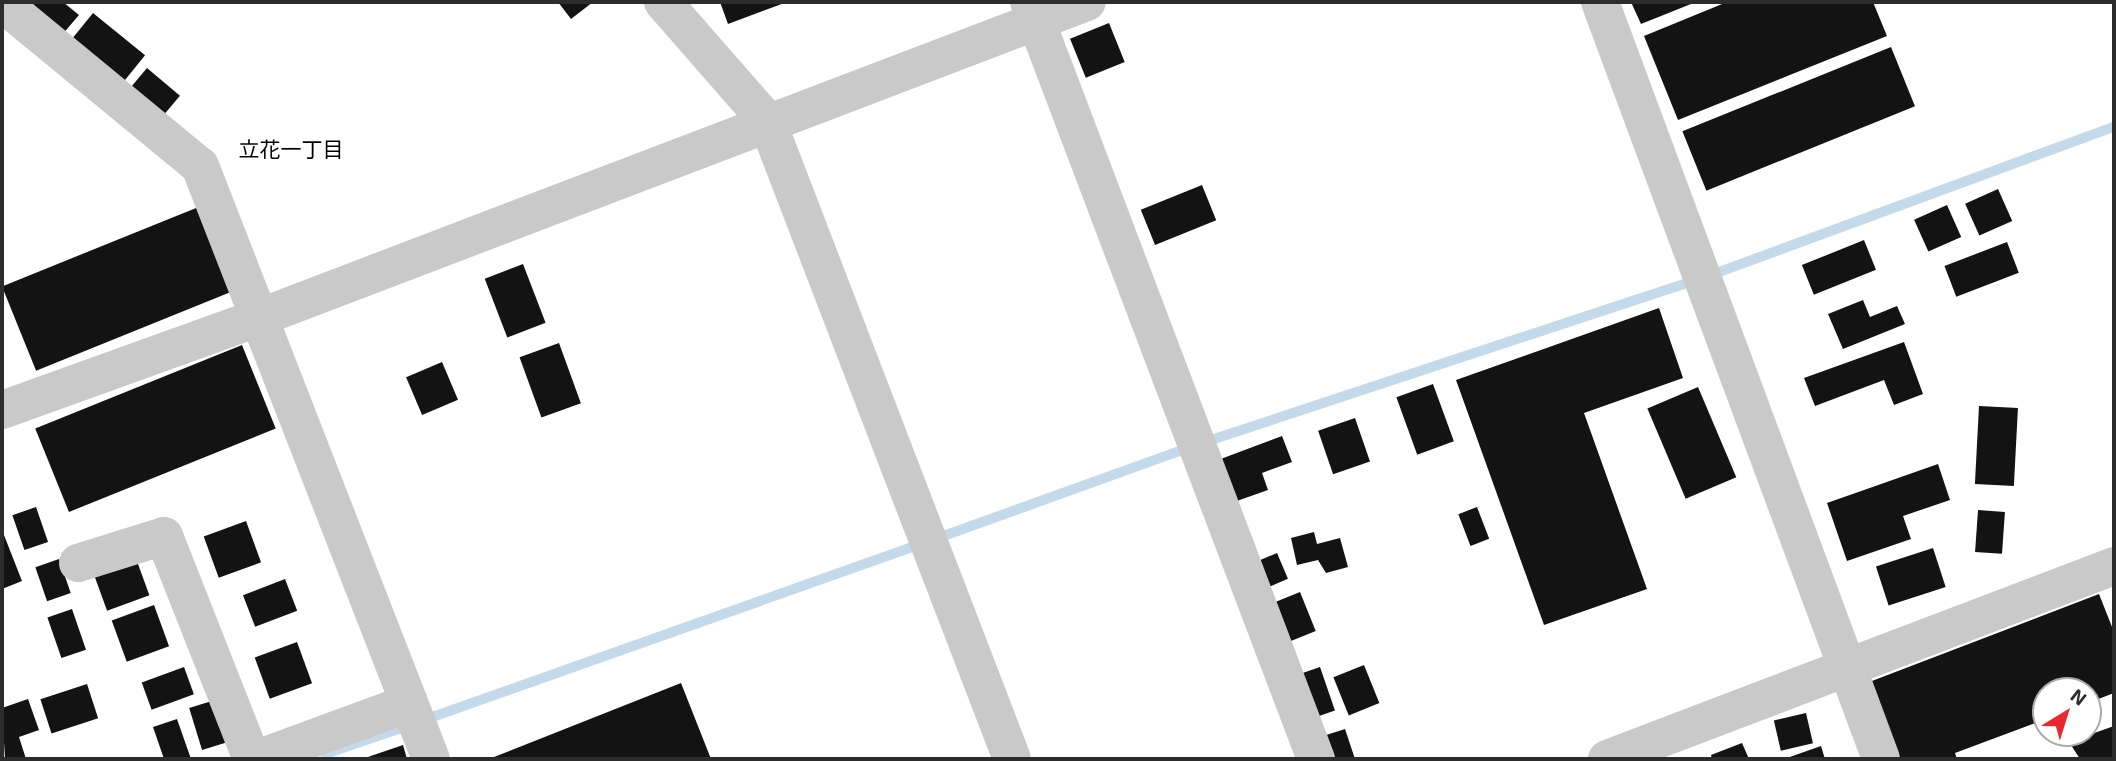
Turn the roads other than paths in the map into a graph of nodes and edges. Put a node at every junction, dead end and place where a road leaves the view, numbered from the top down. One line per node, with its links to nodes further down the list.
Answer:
1 (663, 2): 6 (street)
2 (1087, 2): 5 (street)
3 (1600, 2): 11 (street)
4 (2, 3): 7 (street)
5 (1033, 11): 6 (street); 16 (street)
6 (767, 121): 7 (street); 15 (street)
7 (258, 318): 8 (street); 12 (street)
8 (2, 410)
9 (78, 563): 13 (street)
10 (2114, 566): 11 (street)
11 (1846, 667): 17 (street); 18 (street)
12 (409, 703): 13 (street); 14 (street)
13 (254, 759)
14 (431, 759)
15 (1012, 759)
16 (1316, 759)
17 (1607, 759)
18 (1881, 759)

